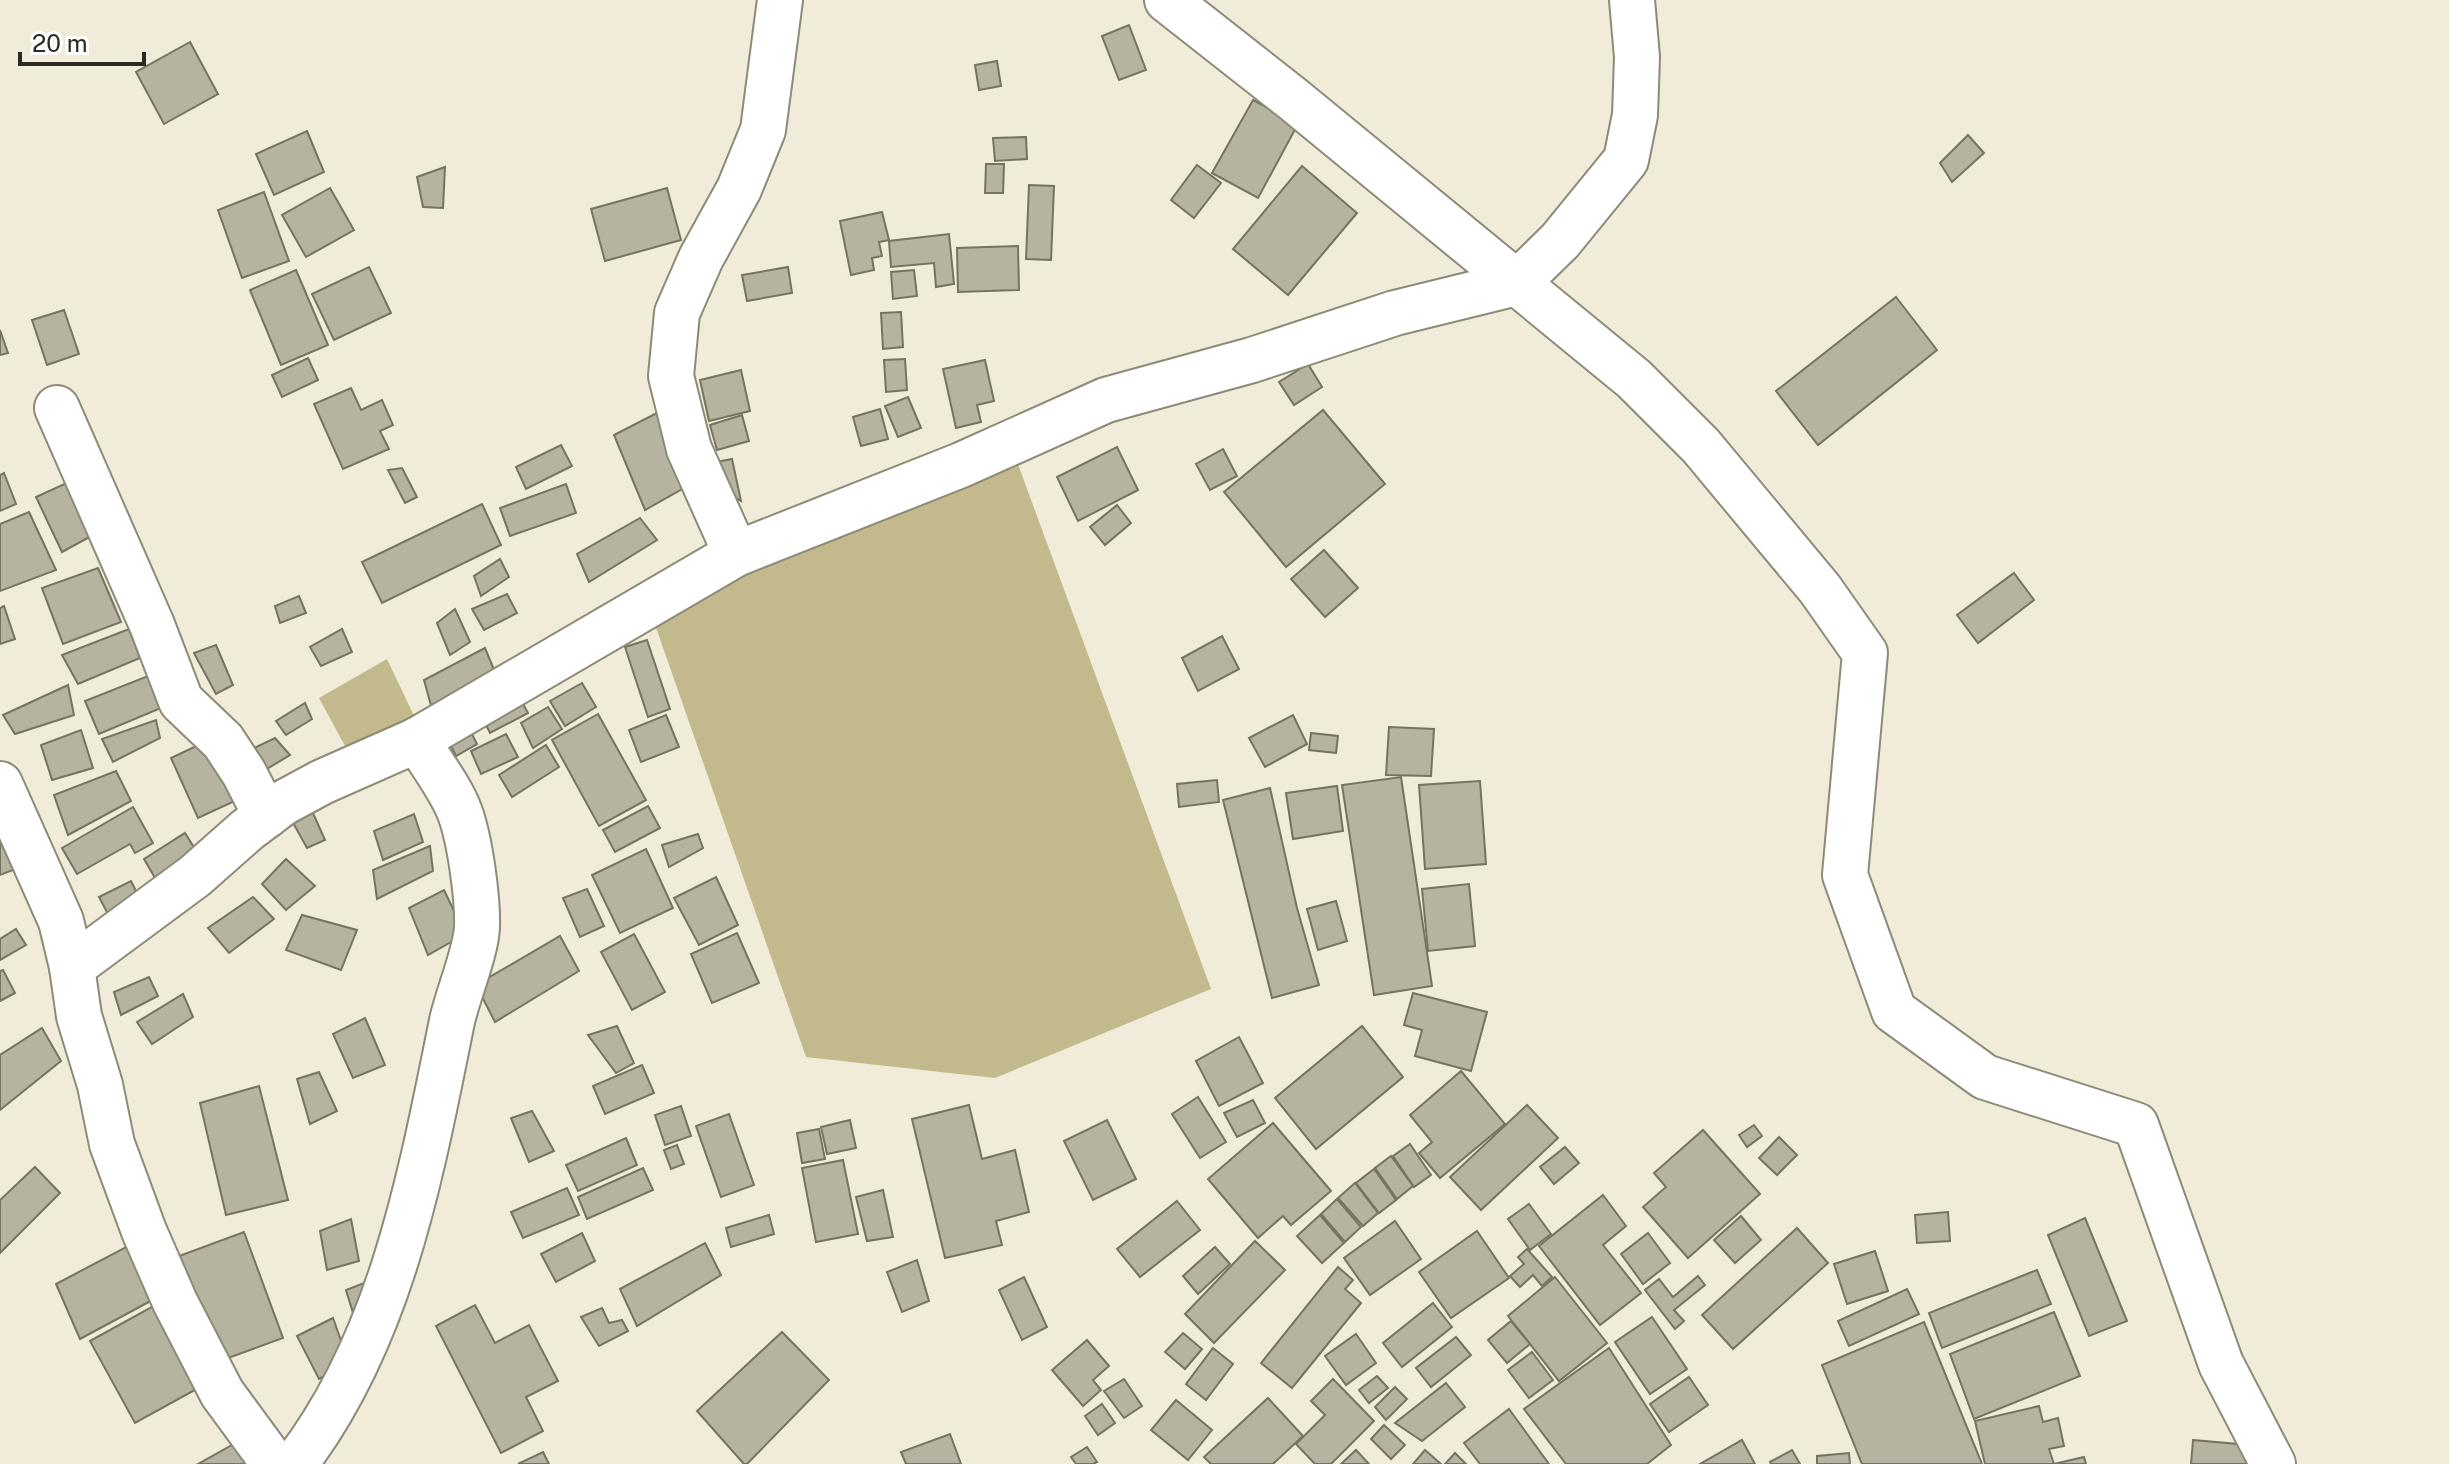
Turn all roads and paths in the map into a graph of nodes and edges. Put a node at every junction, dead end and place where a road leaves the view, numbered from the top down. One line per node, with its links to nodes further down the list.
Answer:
1 (780, 0): 6 (street)
2 (1167, 0): 4 (street)
3 (1632, 0): 4 (street)
4 (1517, 283): 6 (street); 13 (street)
5 (57, 408): 9 (street)
6 (736, 554): 7 (street)
7 (417, 740): 9 (street); 12 (street)
8 (0, 784): 10 (street)
9 (266, 816): 10 (street)
10 (72, 967): 11 (street)
11 (274, 1464)
12 (295, 1464)
13 (2273, 1464)

